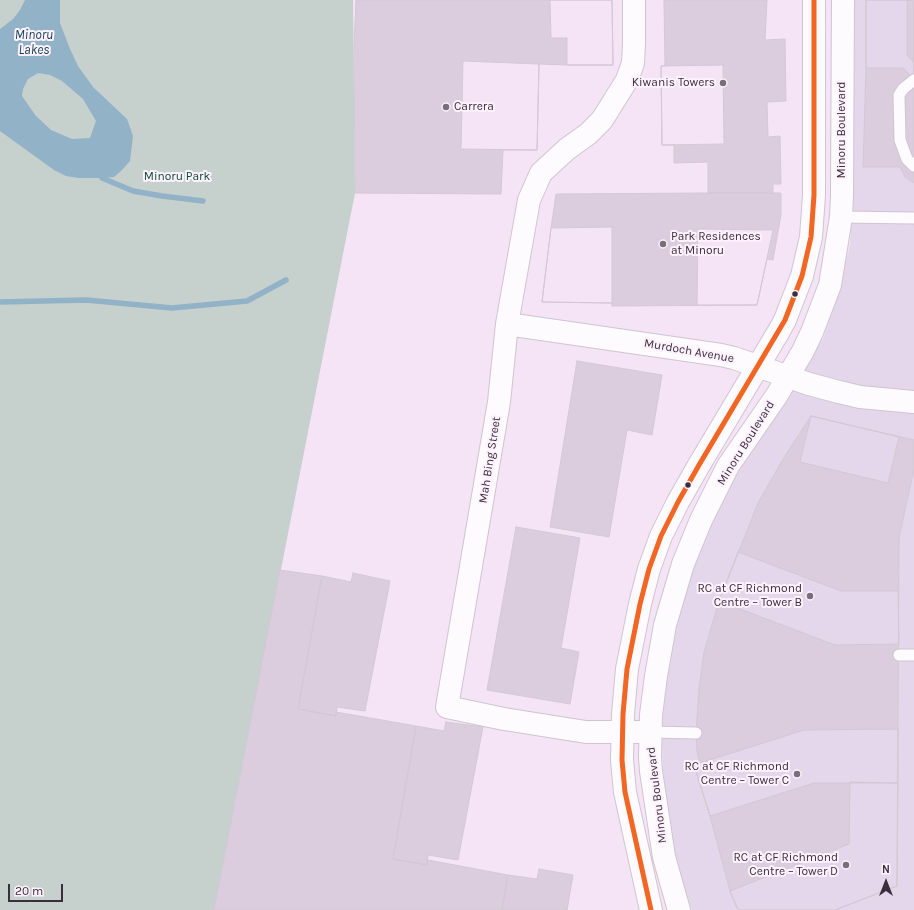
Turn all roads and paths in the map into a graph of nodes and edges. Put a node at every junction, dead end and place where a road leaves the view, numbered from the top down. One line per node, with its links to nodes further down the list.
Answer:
1 (634, 0): 8 (street, Mah Bing Street)
2 (814, 0): 9 (street)
3 (842, 0): 6 (street, Minoru Boulevard)
4 (914, 80): 5 (lane)
5 (914, 166)
6 (841, 217): 7 (lane); 10 (street, Minoru Boulevard)
7 (914, 218)
8 (507, 324): 9 (street, Murdoch Avenue); 14 (street, Mah Bing Street)
9 (758, 366): 10 (street, Murdoch Avenue); 14 (street)
10 (788, 377): 11 (street, Murdoch Avenue); 15 (street, Minoru Boulevard)
11 (914, 402)
12 (898, 655): 13 (lane)
13 (914, 655)
14 (622, 732): 15 (street, Mah Bing Street); 17 (street)
15 (651, 732): 16 (lane, Mah Bing Street); 18 (street, Minoru Boulevard)
16 (696, 733)
17 (651, 910)
18 (679, 910)

